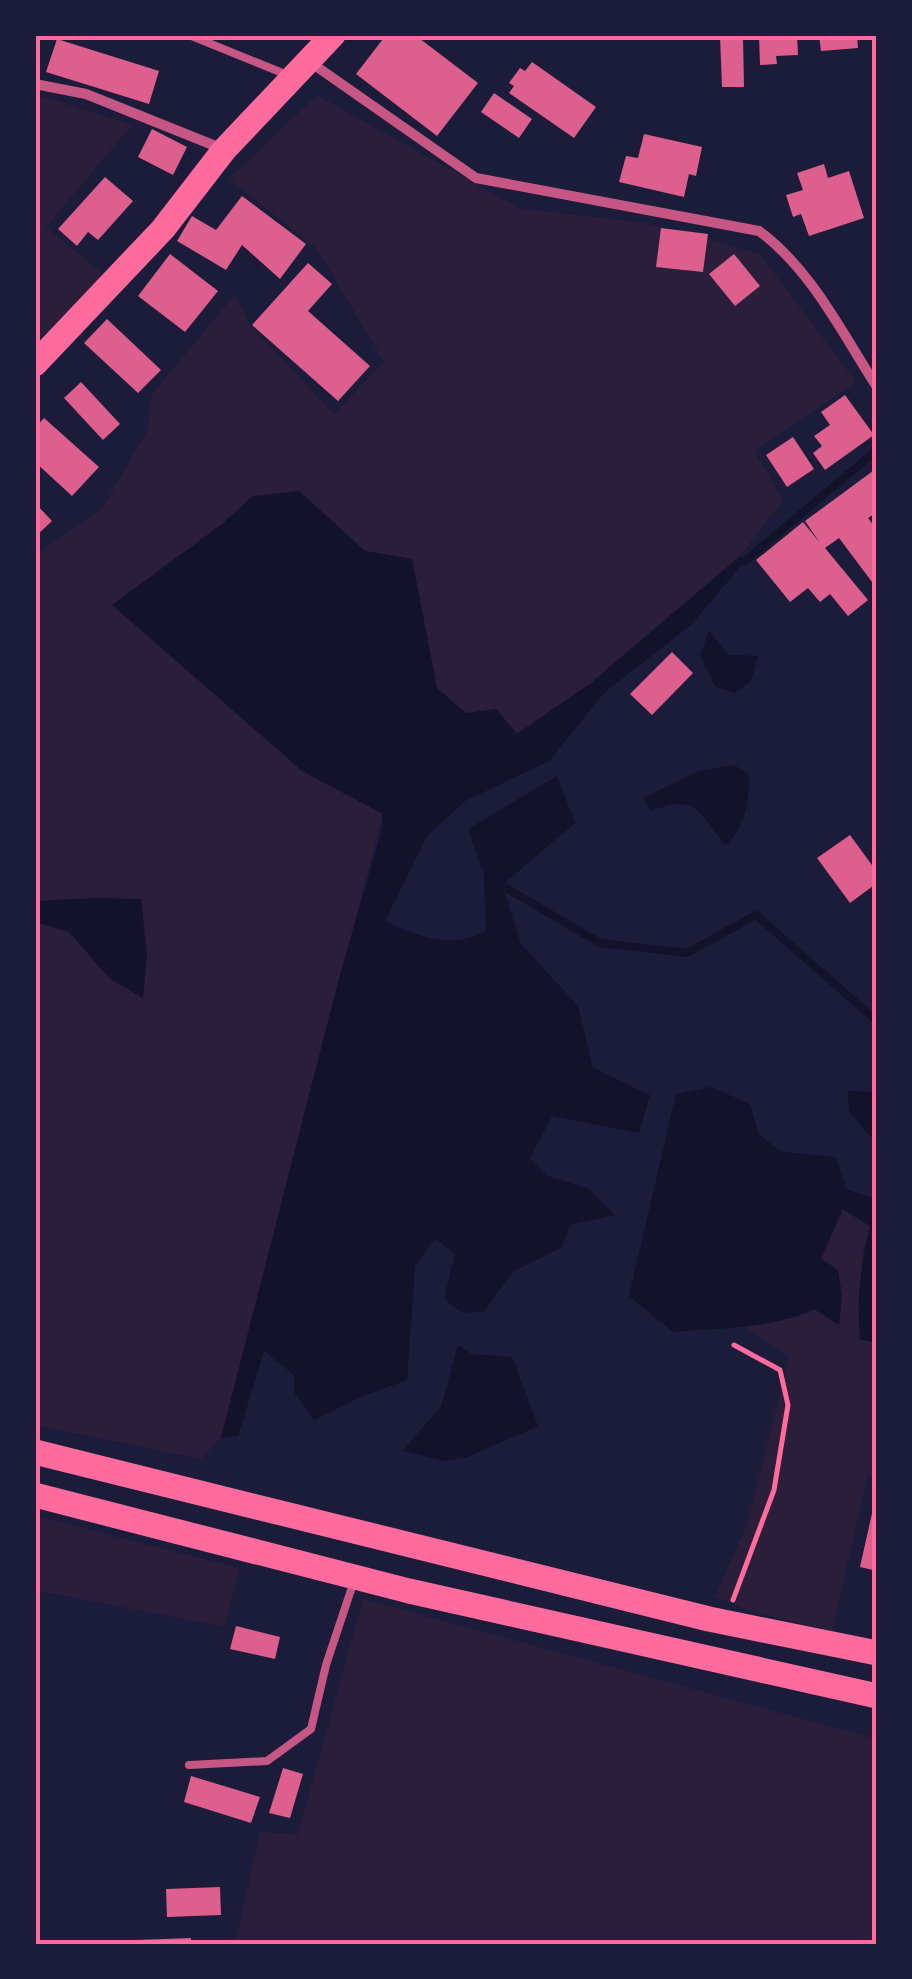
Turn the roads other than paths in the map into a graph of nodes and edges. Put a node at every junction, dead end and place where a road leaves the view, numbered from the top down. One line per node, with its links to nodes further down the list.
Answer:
1 (189, 35): 3 (lane)
2 (333, 35): 3 (main road)
3 (301, 69): 5 (main road); 7 (street)
4 (35, 84): 5 (street)
5 (224, 150): 6 (main road)
6 (35, 364)
7 (877, 386)
8 (35, 1452): 11 (main road)
9 (35, 1494): 10 (main road)
10 (356, 1577): 12 (main road); 13 (lane)
11 (877, 1653)
12 (877, 1696)
13 (189, 1765)

